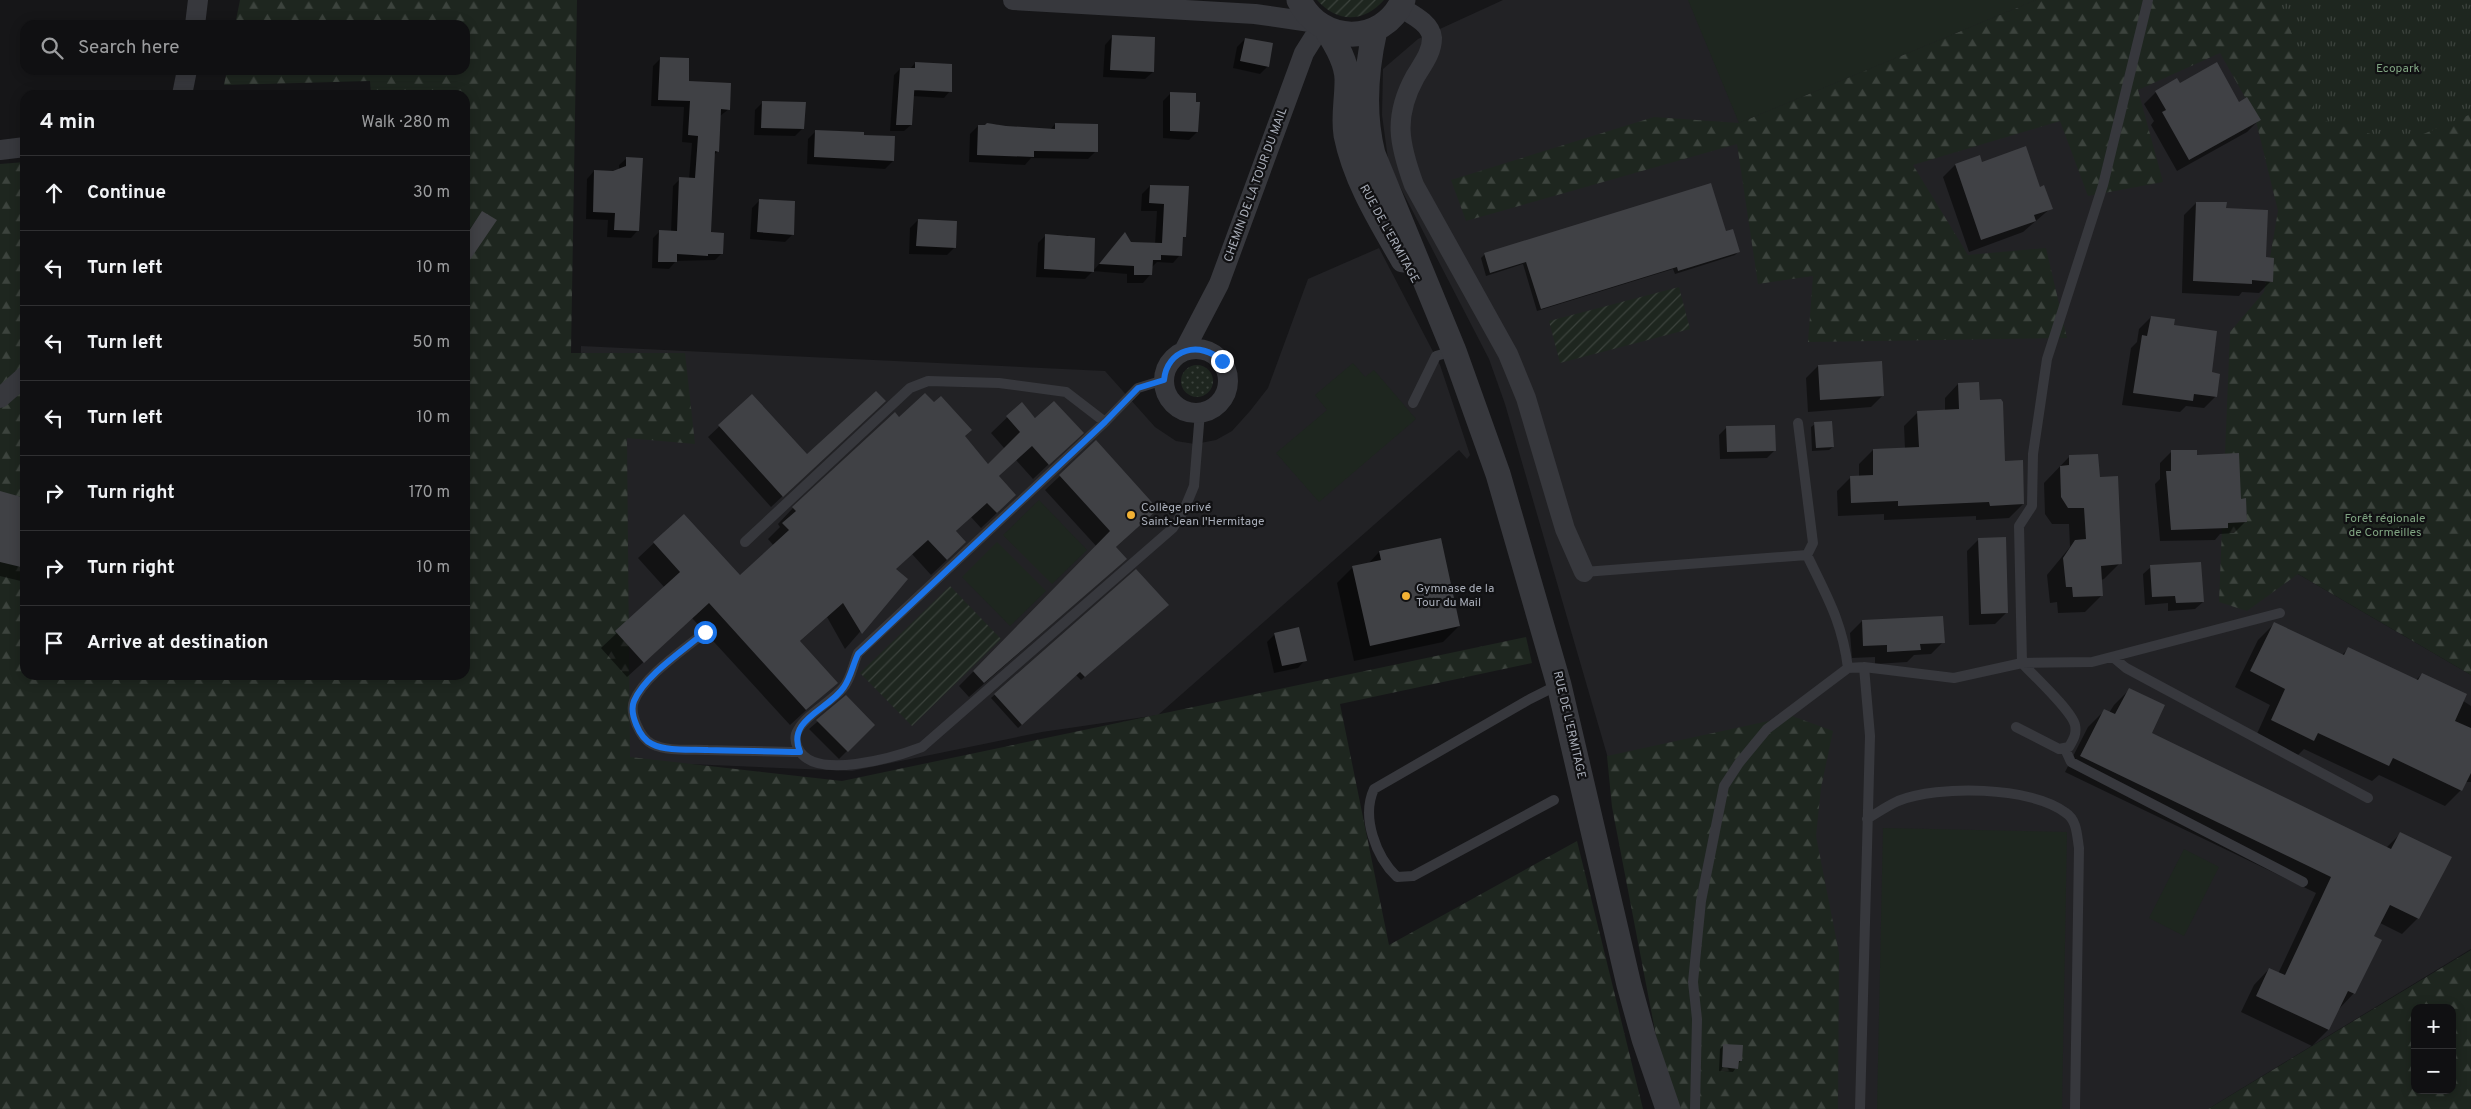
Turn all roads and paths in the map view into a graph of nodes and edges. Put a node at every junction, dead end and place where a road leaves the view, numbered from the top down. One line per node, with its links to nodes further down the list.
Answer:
1 (198, 0): 9 (street)
2 (1013, 0): 6 (street)
3 (1288, 0): 8 (street)
4 (1300, 0): 10 (street, RUE DE L'ERMITAGE)
5 (2148, 0): 31 (lane)
6 (1071, 2): 8 (street)
7 (1402, 3): 11 (street); 27 (street)
8 (1255, 14): 10 (street)
9 (196, 20)
10 (1321, 26): 11 (street); 14 (street, CHEMIN DE LA TOUR DU MAIL); 15 (street, RUE DE L'ERMITAGE)
11 (1375, 30): 15 (street, RUE DE L'ERMITAGE)
12 (20, 148): 13 (street)
13 (0, 150)
14 (1203, 316): 16 (street, CHEMIN DE LA TOUR DU MAIL); 17 (street)
15 (1454, 349): 21 (lane); 34 (street, RUE DE L'ERMITAGE)
16 (1184, 351): 17 (street); 19 (street)
17 (1215, 354): 22 (street)
18 (20, 380): 20 (street)
19 (1164, 380): 22 (street); 23 (lane)
20 (0, 398)
21 (1413, 402)
22 (1200, 412): 37 (lane)
23 (1105, 422): 25 (lane); 37 (lane)
24 (1798, 424): 26 (lane)
25 (745, 542)
26 (1807, 555): 27 (lane); 33 (lane)
27 (1584, 572)
28 (2280, 613): 30 (lane)
29 (705, 632): 37 (lane)
30 (2114, 658): 31 (lane); 38 (lane)
31 (2022, 664): 32 (lane); 36 (lane)
32 (1864, 667): 33 (lane); 40 (lane)
33 (1848, 668): 43 (lane)
34 (1559, 685): 39 (lane); 42 (street, RUE DE L'ERMITAGE)
35 (2016, 726): 36 (lane)
36 (2065, 750): 41 (lane)
37 (800, 752)
38 (2368, 798)
39 (1554, 800)
40 (1867, 819): 44 (lane); 45 (lane)
41 (2303, 882)
42 (1668, 1109)
43 (1695, 1109)
44 (1860, 1109)
45 (2075, 1109)

